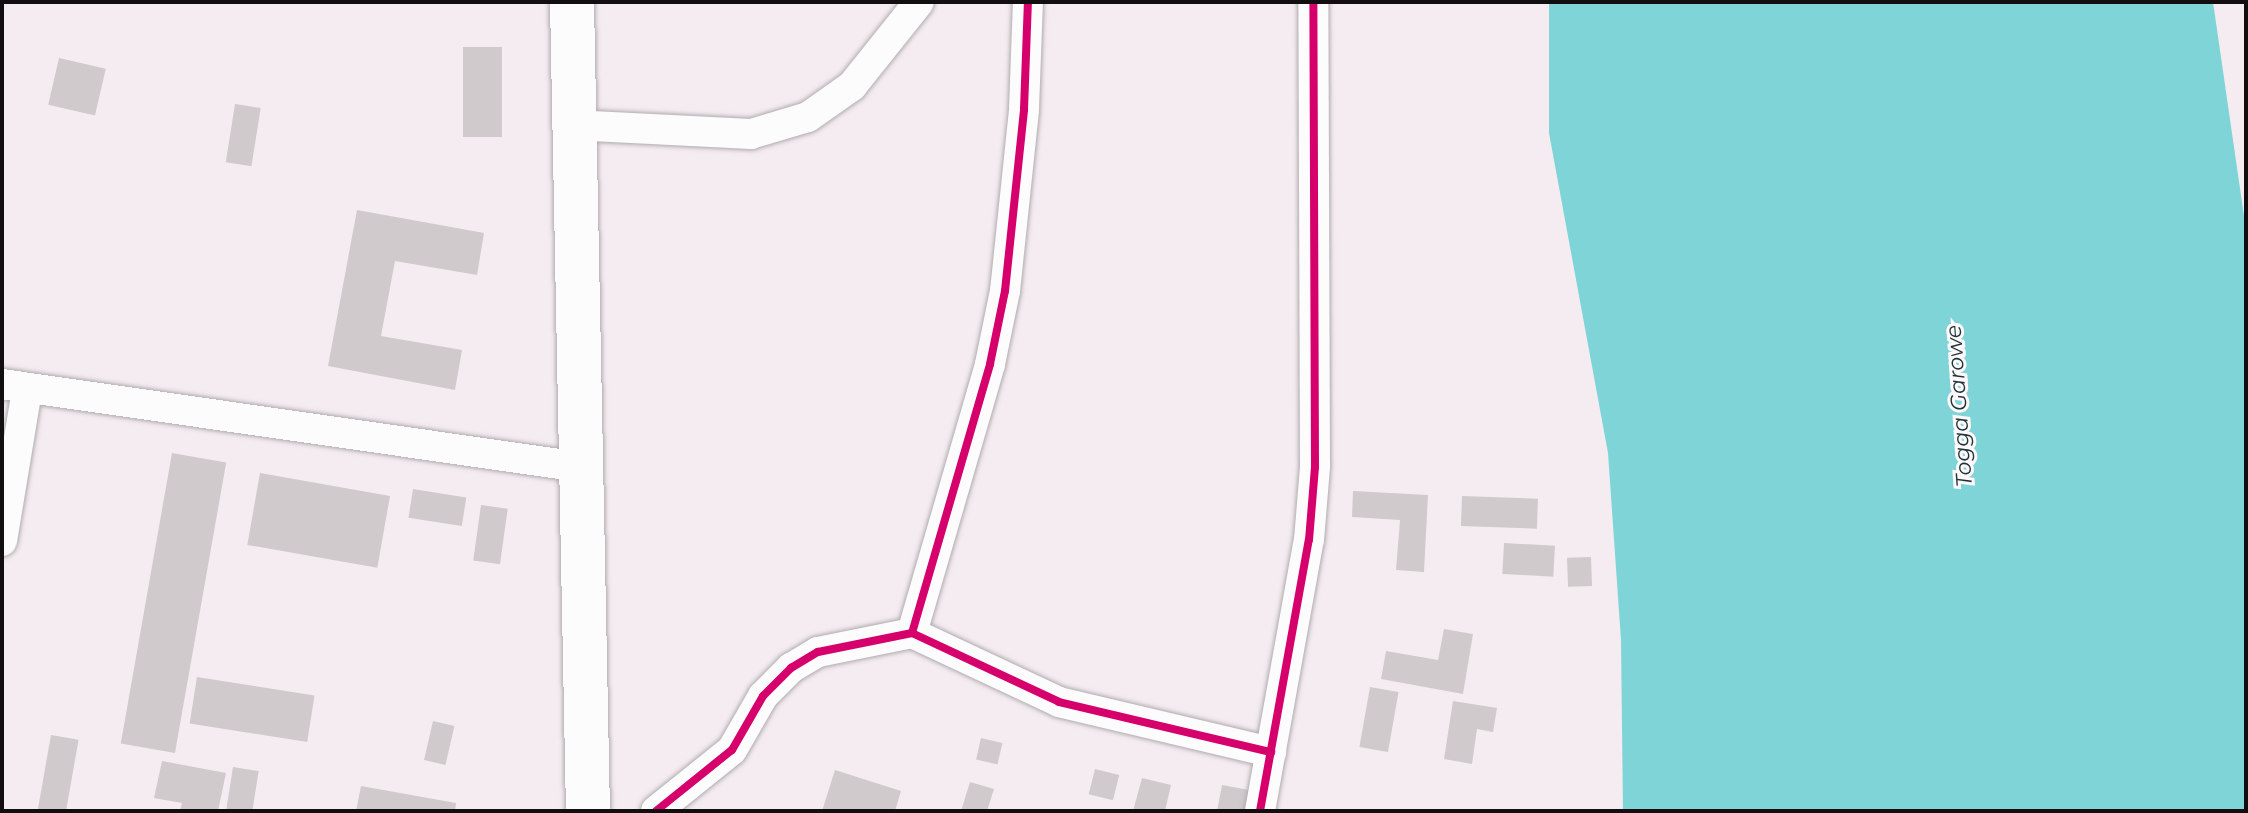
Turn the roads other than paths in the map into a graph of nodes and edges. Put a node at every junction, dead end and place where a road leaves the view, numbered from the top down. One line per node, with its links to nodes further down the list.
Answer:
1 (572, 2): 5 (main road)
2 (919, 2): 5 (street)
3 (1028, 2): 9 (street)
4 (1313, 2): 10 (street)
5 (572, 125): 7 (main road)
6 (15, 387): 7 (street); 8 (street)
7 (580, 467): 11 (main road)
8 (2, 541)
9 (912, 633): 10 (street); 12 (street)
10 (1271, 752): 13 (street)
11 (588, 811)
12 (656, 811)
13 (1260, 811)

